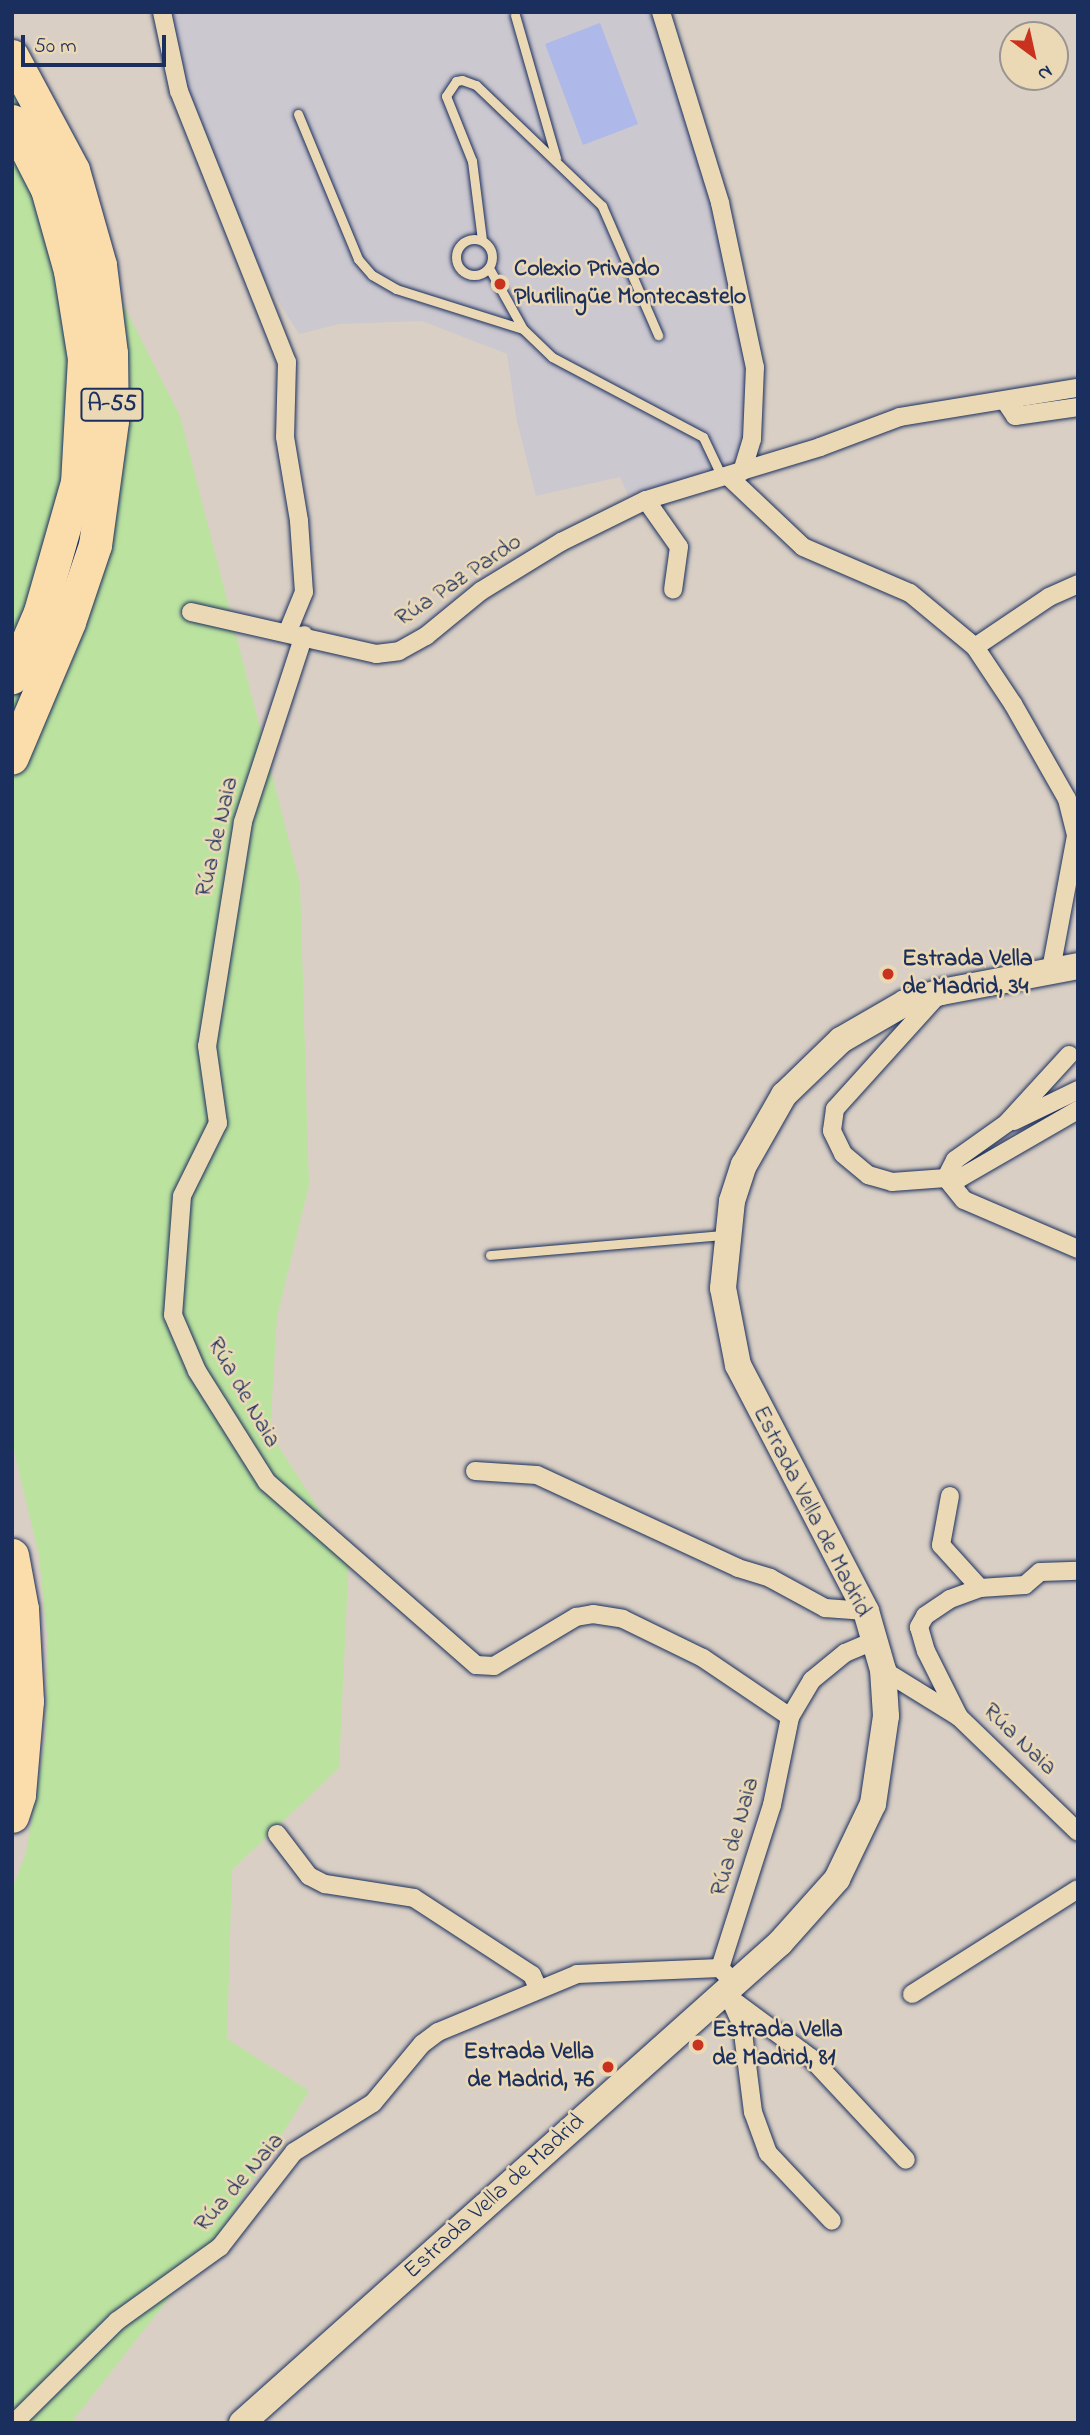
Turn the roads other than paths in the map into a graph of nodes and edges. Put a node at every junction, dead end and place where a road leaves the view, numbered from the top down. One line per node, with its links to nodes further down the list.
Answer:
1 (162, 12): 20 (street, Rúa de Naia)
2 (660, 12): 15 (street)
3 (515, 15): 7 (lane)
4 (12, 56): 23 (highway, A-55)
5 (298, 114): 10 (lane)
6 (12, 121): 22 (highway, A-55)
7 (556, 160): 8 (lane); 11 (lane)
8 (482, 240): 9 (lane); 9 (lane)
9 (489, 268): 10 (lane)
10 (523, 329): 15 (lane)
11 (658, 335)
12 (1078, 388): 13 (street, Rúa Paz Pardo)
13 (1005, 401): 14 (street); 15 (street, Rúa Paz Pardo)
14 (1078, 407)
15 (731, 475): 16 (street, Rúa Paz Pardo); 21 (street)
16 (646, 500): 18 (street); 20 (street, Rúa Paz Pardo)
17 (1078, 584): 21 (street)
18 (673, 590)
19 (191, 612): 20 (street, Rúa Paz Pardo)
20 (296, 633): 44 (street, Rúa de Naia)
21 (975, 647): 24 (street)
22 (12, 677)
23 (12, 757)
24 (1077, 836): 26 (street)
25 (1078, 966): 26 (main road, Estrada Vella de Madrid)
26 (1051, 970): 27 (main road, Estrada Vella de Madrid)
27 (941, 992): 32 (street); 33 (main road, Estrada Vella de Madrid)
28 (1069, 1055): 31 (street)
29 (1078, 1090): 31 (street)
30 (1078, 1110): 32 (street)
31 (1007, 1123): 32 (street)
32 (946, 1178): 34 (street)
33 (726, 1235): 35 (lane); 41 (main road, Estrada Vella de Madrid)
34 (1078, 1250)
35 (490, 1255)
36 (474, 1471): 41 (street)
37 (950, 1496): 40 (street)
38 (12, 1555): 46 (highway)
39 (1078, 1571): 40 (street, Rúa Naia)
40 (980, 1588): 45 (street, Rúa Naia)
41 (866, 1611): 42 (main road, Estrada Vella de Madrid)
42 (875, 1640): 43 (main road, Estrada Vella de Madrid); 44 (street, Rúa de Naia)
43 (883, 1670): 45 (street); 50 (main road, Estrada Vella de Madrid)
44 (790, 1717): 50 (street, Rúa de Naia)
45 (959, 1717): 47 (street, Rúa Naia)
46 (12, 1816)
47 (1078, 1832)
48 (277, 1834): 51 (street)
49 (1078, 1889): 52 (street)
50 (727, 1987): 51 (street, Rúa de Naia); 53 (street); 54 (street); 56 (main road, Estrada Vella de Madrid)
51 (538, 1988): 55 (street, Rúa de Naia)
52 (912, 1994)
53 (906, 2160)
54 (832, 2221)
55 (14, 2423)
56 (242, 2423)

